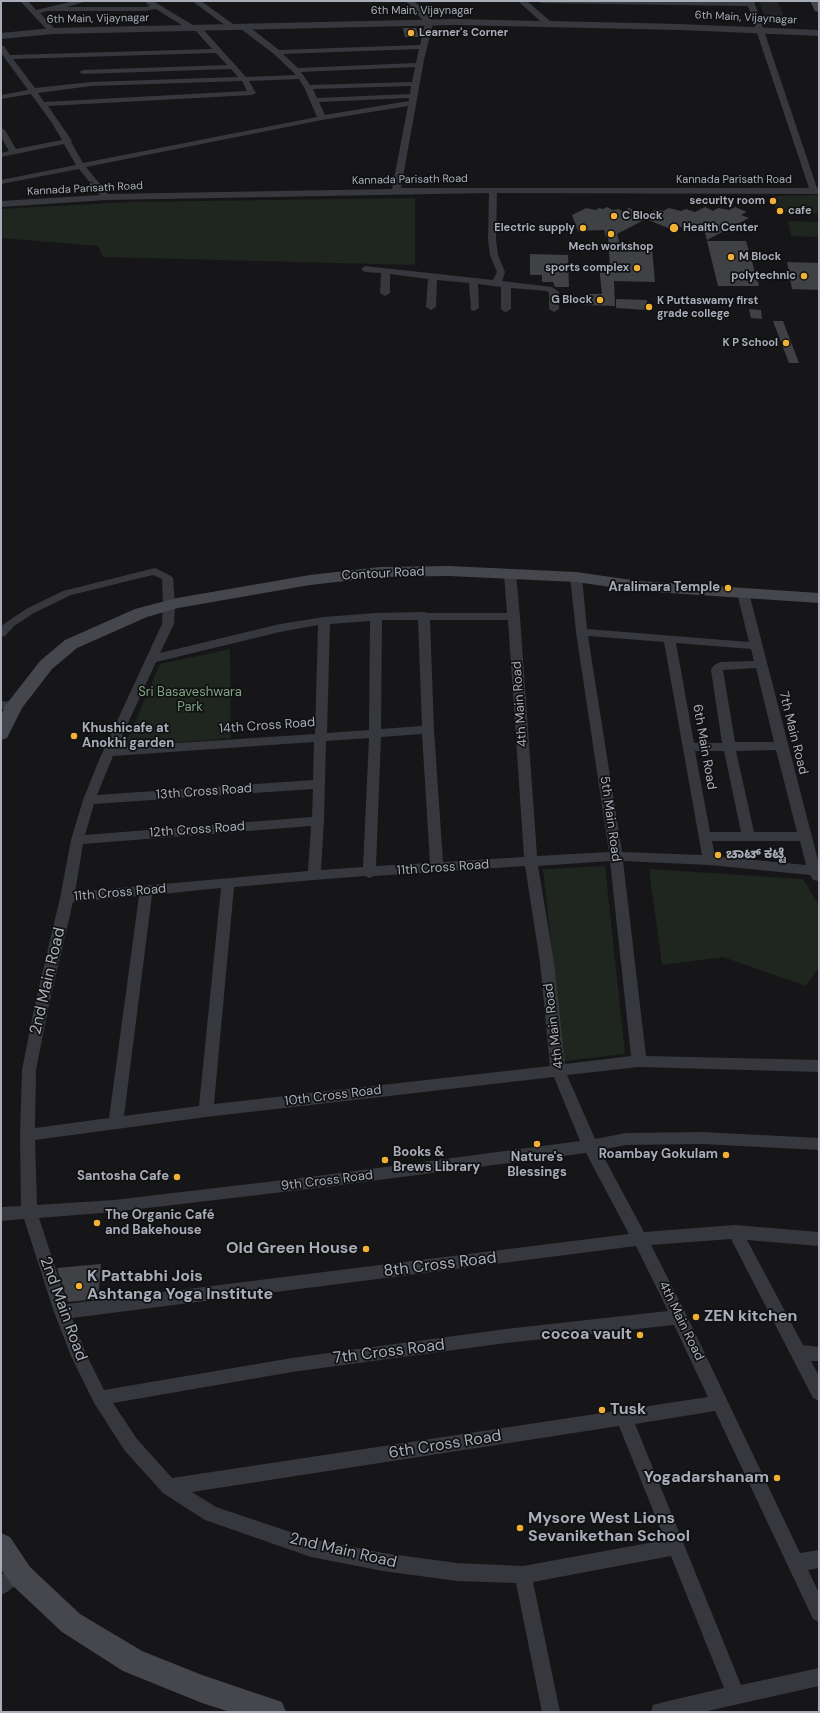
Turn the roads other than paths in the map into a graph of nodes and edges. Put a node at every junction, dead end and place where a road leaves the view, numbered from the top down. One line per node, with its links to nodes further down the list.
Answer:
1 (24, 1): 18 (street)
2 (83, 1): 16 (street)
3 (147, 1): 15 (street)
4 (196, 1): 22 (street)
5 (410, 1): 19 (street)
6 (522, 1): 20 (street)
7 (541, 1): 8 (street)
8 (591, 1): 9 (street)
9 (596, 1): 11 (street)
10 (815, 1): 17 (main road)
11 (627, 2): 12 (street)
12 (659, 2): 13 (street)
13 (699, 2): 14 (street)
14 (751, 3): 24 (street)
15 (157, 6): 16 (street); 23 (street)
16 (47, 9): 18 (street)
17 (819, 9)
18 (35, 12): 25 (street)
19 (429, 23): 20 (street, 6th Main, Vijaynagar); 21 (street, 6th Main, Vijaynagar); 28 (street)
20 (549, 24): 24 (street, 6th Main, Vijaynagar)
21 (244, 27): 22 (street, 6th Main, Vijaynagar); 31 (street)
22 (233, 28): 23 (street, 6th Main, Vijaynagar)
23 (196, 29): 25 (street, 6th Main, Vijaynagar); 30 (street)
24 (760, 30): 26 (street, 6th Main, Vijaynagar); 56 (street)
25 (52, 32): 27 (street, 6th Main, Vijaynagar)
26 (819, 33)
27 (1, 36)
28 (423, 47): 31 (street); 35 (street)
29 (1, 48): 32 (street)
30 (219, 50): 33 (street); 34 (street)
31 (277, 52): 36 (street)
32 (6, 59): 33 (street); 41 (street)
33 (77, 63): 34 (street); 38 (street)
34 (234, 66): 37 (street)
35 (419, 66): 36 (street); 39 (street)
36 (298, 74): 37 (street); 40 (street)
37 (245, 80): 38 (street); 46 (street)
38 (91, 84): 41 (street)
39 (416, 84): 40 (street); 43 (street)
40 (308, 87): 44 (street)
41 (32, 91): 42 (street); 46 (street)
42 (1, 97)
43 (413, 99): 44 (street); 47 (street); 55 (street)
44 (313, 100): 47 (street)
45 (23, 101): 46 (street)
46 (40, 101): 49 (street)
47 (322, 118): 52 (street)
48 (1, 130): 50 (street)
49 (68, 141): 50 (street); 52 (street)
50 (14, 152): 51 (street)
51 (1, 155)
52 (82, 166): 53 (street); 57 (street)
53 (1, 182)
54 (493, 190): 55 (street, Kannada Parisath Road); 56 (street, Kannada Parisath Road); 63 (street)
55 (396, 191): 57 (street, Kannada Parisath Road)
56 (817, 191)
57 (106, 197): 58 (street, Kannada Parisath Road)
58 (1, 204)
59 (365, 269): 60 (street)
60 (386, 272): 61 (street); 64 (street)
61 (433, 277): 62 (street); 65 (street)
62 (473, 281): 63 (street); 66 (street)
63 (502, 284): 67 (street); 68 (street)
64 (385, 293)
65 (431, 306)
66 (474, 308)
67 (506, 309)
68 (554, 309)
69 (510, 574): 70 (main road, Contour Road); 73 (main road, Contour Road); 76 (street, 4th Main Road)
70 (576, 577): 71 (main road, Contour Road); 78 (street, 5th Main Road)
71 (743, 593): 72 (main road, Contour Road); 81 (street, 7th Main Road)
72 (819, 599)
73 (169, 605): 79 (street, 2nd Main Road); 82 (street, 2nd Main Road); 84 (main road, Contour Road)
74 (424, 615): 75 (street); 76 (street); 85 (street)
75 (376, 616): 77 (street); 87 (street)
76 (514, 617): 102 (street, 4th Main Road)
77 (324, 621): 82 (street); 88 (street)
78 (582, 632): 80 (street); 100 (street, 5th Main Road)
79 (1, 633)
80 (669, 639): 81 (street); 91 (street, 6th Main Road)
81 (756, 646): 83 (street, 7th Main Road)
82 (152, 659): 92 (street, 2nd Main Road)
83 (760, 664): 89 (street); 90 (street, 7th Main Road)
84 (7, 705): 86 (main road, Contour Road)
85 (428, 730): 87 (street, 14th Cross Road); 103 (street)
86 (1, 734)
87 (375, 734): 88 (street, 14th Cross Road); 104 (street)
88 (319, 738): 92 (street, 14th Cross Road); 93 (street)
89 (729, 746): 90 (street); 91 (street); 96 (street)
90 (781, 746): 97 (street, 7th Main Road)
91 (688, 747): 98 (street, 6th Main Road)
92 (109, 752): 94 (street, 2nd Main Road)
93 (318, 784): 94 (street, 13th Cross Road); 95 (street)
94 (89, 800): 99 (street, 2nd Main Road)
95 (318, 821): 99 (street, 12th Cross Road); 106 (street)
96 (748, 836): 97 (street); 98 (street)
97 (804, 836): 105 (street, 7th Main Road)
98 (705, 837): 101 (street, 6th Main Road)
99 (77, 840): 109 (street, 2nd Main Road)
100 (616, 856): 101 (street, 11th Cross Road); 102 (street, 11th Cross Road); 110 (street, 5th Main Road)
101 (709, 860): 105 (street, 11th Cross Road)
102 (531, 862): 103 (street, 11th Cross Road); 112 (street, 4th Main Road)
103 (438, 868): 104 (street, 11th Cross Road)
104 (369, 873): 106 (street, 11th Cross Road)
105 (817, 873)
106 (314, 875): 107 (street, 11th Cross Road)
107 (228, 882): 108 (street, 11th Cross Road); 113 (street)
108 (146, 891): 109 (street, 11th Cross Road); 114 (street)
109 (67, 898): 115 (street, 2nd Main Road)
110 (639, 1061): 111 (street, 10th Cross Road); 112 (street, 10th Cross Road)
111 (819, 1066)
112 (558, 1070): 113 (street, 10th Cross Road); 117 (street, 4th Main Road)
113 (206, 1111): 114 (street, 10th Cross Road)
114 (116, 1123): 115 (street, 10th Cross Road)
115 (27, 1136): 118 (street, 2nd Main Road)
116 (819, 1144): 117 (street, 9th Cross Road)
117 (590, 1146): 118 (street, 9th Cross Road); 121 (street, 4th Main Road)
118 (29, 1212): 119 (street, 9th Cross Road); 123 (street, 2nd Main Road)
119 (1, 1214)
120 (734, 1232): 121 (street, 8th Cross Road); 122 (street, 8th Cross Road); 125 (street)
121 (640, 1239): 123 (street, 8th Cross Road); 124 (street, 4th Main Road)
122 (819, 1239)
123 (62, 1312): 128 (street, 2nd Main Road)
124 (679, 1317): 128 (street, 7th Cross Road); 129 (street, 4th Main Road)
125 (798, 1352): 126 (street); 127 (street)
126 (819, 1354)
127 (819, 1393)
128 (100, 1398): 131 (street, 2nd Main Road)
129 (720, 1403): 130 (street, 6th Cross Road); 135 (street, 4th Main Road)
130 (624, 1417): 131 (street, 6th Cross Road); 133 (street)
131 (170, 1487): 136 (street, 2nd Main Road)
132 (1, 1546): 137 (main road)
133 (676, 1547): 136 (street, 2nd Main Road); 140 (street)
134 (819, 1559): 135 (street)
135 (795, 1563): 138 (street, 4th Main Road)
136 (523, 1575): 142 (street)
137 (10, 1579): 141 (main road)
138 (819, 1613)
139 (819, 1677): 140 (street)
140 (736, 1695): 143 (street)
141 (272, 1712)
142 (551, 1712)
143 (660, 1712)

